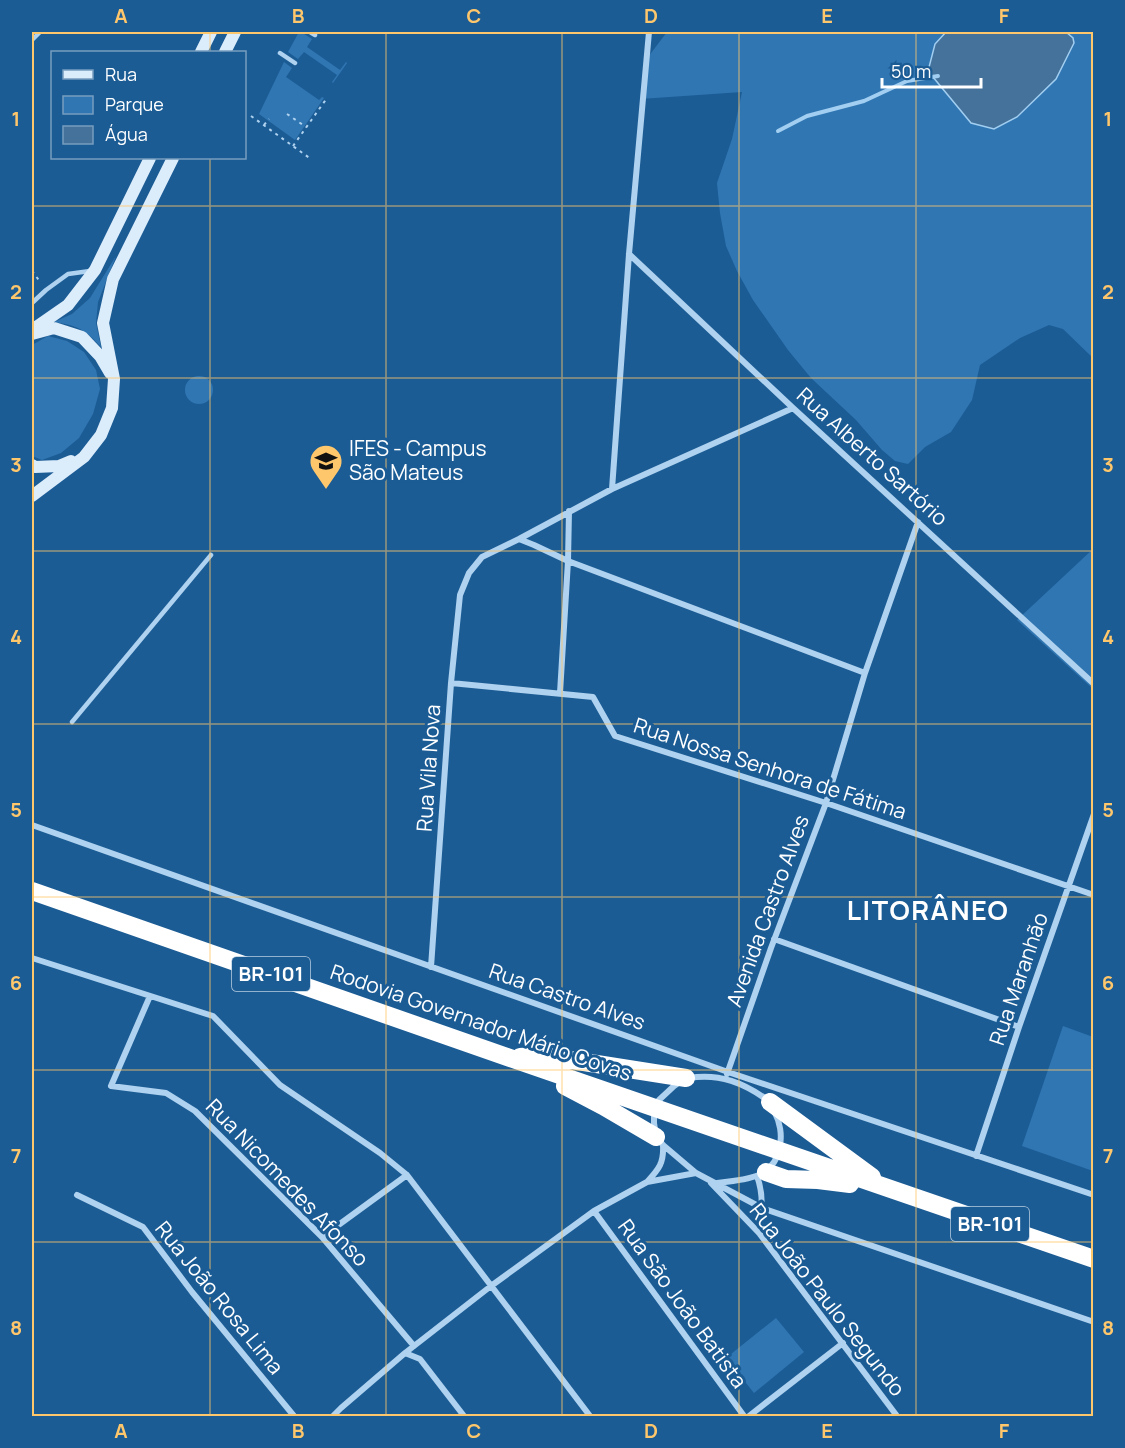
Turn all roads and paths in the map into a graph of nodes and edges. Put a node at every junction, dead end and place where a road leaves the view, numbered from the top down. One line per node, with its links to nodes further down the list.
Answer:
1 (40, 32): 5 (lane)
2 (211, 32): 6 (main road)
3 (235, 32): 7 (main road)
4 (649, 32): 20 (street)
5 (32, 40)
6 (202, 51)
7 (226, 51)
8 (280, 53): 9 (lane)
9 (295, 63)
10 (327, 98): 15 (path)
11 (287, 114): 15 (path)
12 (251, 116): 14 (path)
13 (269, 118): 14 (path)
14 (264, 125): 16 (path)
15 (306, 127): 16 (path)
16 (293, 146): 19 (path)
17 (150, 159): 21 (main road)
18 (173, 159): 26 (main road)
19 (311, 159)
20 (629, 254): 27 (street, Rua Alberto Sartório); 30 (street)
21 (95, 270): 23 (lane); 25 (main road)
22 (32, 271): 23 (path)
23 (46, 290): 24 (lane)
24 (32, 303)
25 (32, 332): 26 (main road)
26 (114, 379): 28 (main road)
27 (793, 408): 30 (street); 33 (street, Rua Alberto Sartório)
28 (84, 457): 29 (main road); 31 (main road)
29 (32, 465)
30 (612, 489): 32 (street)
31 (32, 496)
32 (569, 511): 34 (street); 36 (street)
33 (918, 522): 37 (street, Avenida Castro Alves); 39 (street, Rua Alberto Sartório)
34 (519, 539): 36 (street); 38 (street, Rua Vila Nova)
35 (211, 555): 41 (lane)
36 (568, 561): 37 (street); 40 (street)
37 (865, 673): 42 (street, Avenida Castro Alves)
38 (451, 683): 40 (street, Rua Nossa Senhora de Fátima); 50 (street, Rua Vila Nova)
39 (1094, 684)
40 (560, 693): 42 (street, Rua Nossa Senhora de Fátima)
41 (72, 722)
42 (826, 803): 45 (street, Rua Nossa Senhora de Fátima); 48 (street, Avenida Castro Alves)
43 (1094, 814): 45 (street, Rua Maranhão)
44 (32, 825): 50 (street, Rua Castro Alves)
45 (1069, 886): 47 (street, Rua Nossa Senhora de Fátima); 52 (street, Rua Maranhão)
46 (32, 891): 53 (highway, Rodovia Governador Mário Covas / BR-101)
47 (1094, 895)
48 (774, 939): 52 (street); 54 (street, Avenida Castro Alves)
49 (32, 958): 51 (street)
50 (431, 967): 54 (street, Rua Castro Alves)
51 (150, 996): 63 (street); 73 (street, Rua Nicomedes Afonso)
52 (1019, 1027): 60 (street, Rua Maranhão)
53 (510, 1058): 55 (highway); 57 (highway, Rodovia Governador Mário Covas / BR-101); 58 (highway)
54 (727, 1075): 55 (street); 56 (street); 60 (street, Rua Castro Alves)
55 (686, 1078): 57 (street)
56 (771, 1102): 59 (street); 67 (highway)
57 (654, 1107): 58 (street); 59 (highway, Rodovia Governador Mário Covas / BR-101)
58 (659, 1141): 61 (street); 65 (street)
59 (779, 1151): 62 (street); 67 (highway, Rodovia Governador Mário Covas / BR-101)
60 (976, 1156): 69 (street, Rua Castro Alves)
61 (696, 1173): 64 (street); 65 (street)
62 (761, 1174): 66 (street); 67 (highway); 70 (street)
63 (407, 1175): 73 (street); 75 (street)
64 (707, 1179): 66 (street); 72 (street, Rua João Paulo Segundo)
65 (646, 1182): 71 (street)
66 (717, 1183): 70 (street)
67 (888, 1188): 74 (highway, Rodovia Governador Mário Covas / BR-101)
68 (77, 1195): 80 (street, Rua João Rosa Lima)
69 (1094, 1195)
70 (762, 1208): 72 (street); 76 (street)
71 (594, 1211): 75 (street); 84 (street, Rua São João Batista)
72 (759, 1233): 77 (street, Rua João Paulo Segundo)
73 (322, 1237): 78 (street, Rua Nicomedes Afonso)
74 (1094, 1259)
75 (491, 1286): 78 (street); 83 (street)
76 (1094, 1322)
77 (843, 1344): 85 (street); 86 (street, Rua João Paulo Segundo)
78 (414, 1346): 79 (street)
79 (405, 1353): 81 (street); 82 (street)
80 (294, 1416)
81 (333, 1416)
82 (464, 1416)
83 (590, 1416)
84 (744, 1416)
85 (749, 1416)
86 (897, 1416)

